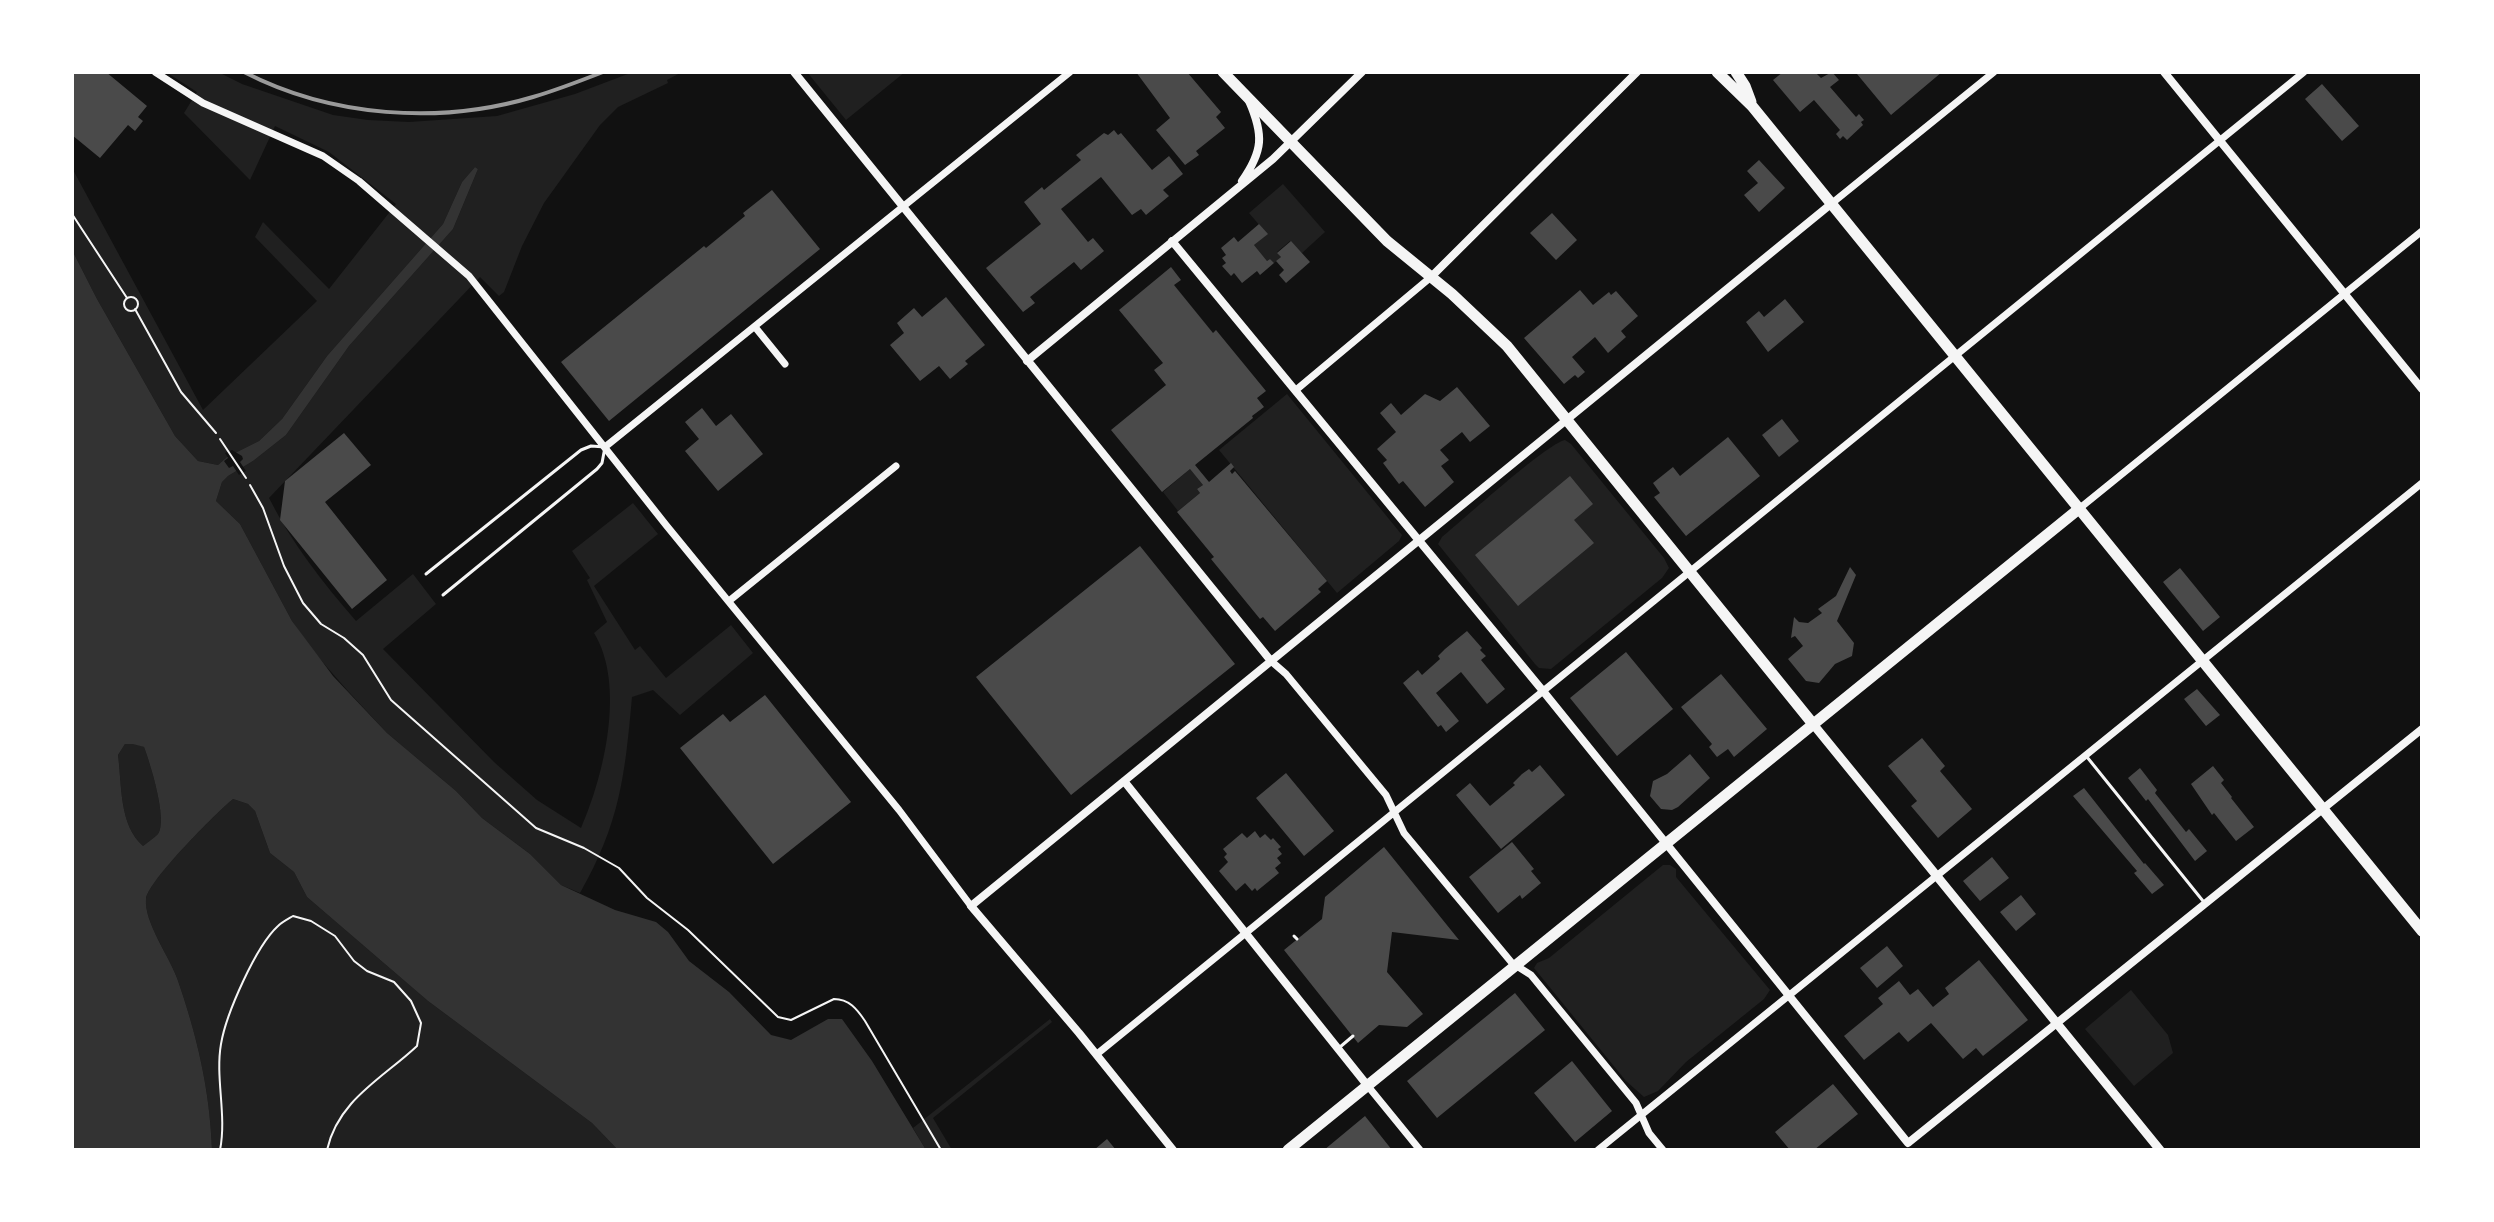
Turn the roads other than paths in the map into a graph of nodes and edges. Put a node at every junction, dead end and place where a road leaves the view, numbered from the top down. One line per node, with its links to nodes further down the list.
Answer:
1 (155, 72): 30 (street)
2 (794, 72): 18 (street)
3 (1070, 72): 18 (street)
4 (1223, 72): 12 (main road)
5 (1362, 72): 14 (street)
6 (1637, 72): 21 (street)
7 (1717, 72): 13 (main road)
8 (1736, 72): 13 (main road)
9 (1994, 72): 17 (street)
10 (2164, 72): 15 (street)
11 (2304, 72): 15 (street)
12 (1246, 95): 14 (main road); 16 (street)
13 (1752, 106): 17 (main road)
14 (1291, 142): 16 (street); 21 (main road)
15 (2221, 142): 22 (street); 24 (street)
16 (1237, 188): 20 (street)
17 (1831, 204): 24 (main road); 29 (street)
18 (903, 208): 23 (street); 25 (street)
19 (2422, 231): 22 (street)
20 (1172, 241): 25 (street); 28 (street)
21 (1431, 277): 28 (street); 29 (main road)
22 (2344, 294): 27 (street); 33 (street)
23 (755, 327): 26 (street); 30 (street)
24 (1955, 356): 33 (main road); 35 (street)
25 (1027, 361): 40 (street)
26 (785, 364)
27 (2422, 389)
28 (1296, 390): 34 (street)
29 (1566, 419): 34 (street); 35 (main road)
30 (605, 447): 36 (lane); 37 (lane); 38 (street)
31 (896, 466): 38 (street)
32 (2422, 483): 39 (street)
33 (2080, 508): 39 (main road); 42 (main road)
34 (1419, 541): 40 (street); 41 (street)
35 (1690, 572): 41 (street); 42 (main road)
36 (426, 574)
37 (443, 595)
38 (729, 601): 51 (street)
39 (2201, 660): 44 (street); 46 (main road)
40 (1271, 661): 45 (street); 47 (street)
41 (1543, 691): 47 (street); 48 (street)
42 (1813, 724): 48 (main road); 49 (main road)
43 (2422, 729): 46 (street)
44 (2085, 754): 49 (street); 50 (lane)
45 (1124, 781): 51 (street); 53 (street)
46 (2324, 809): 50 (street); 52 (main road)
47 (1395, 811): 53 (street); 54 (street)
48 (1665, 844): 54 (main road); 55 (street)
49 (1936, 875): 55 (street); 56 (main road)
50 (2206, 904): 56 (street)
51 (971, 906): 59 (street)
52 (2422, 931)
53 (1245, 934): 58 (street); 59 (street)
54 (1515, 966): 60 (main road); 61 (street)
55 (1788, 994): 61 (street); 62 (street)
56 (2057, 1024): 62 (street); 69 (main road)
57 (1353, 1036): 58 (lane)
58 (1338, 1049): 60 (street)
59 (1097, 1054): 63 (street)
60 (1367, 1085): 64 (main road); 65 (street)
61 (1642, 1113): 66 (street); 67 (street)
62 (1908, 1143): 68 (street)
63 (1173, 1150)
64 (1288, 1150)
65 (1420, 1150)
66 (1598, 1150)
67 (1663, 1150)
68 (1899, 1150)
69 (2160, 1150)

